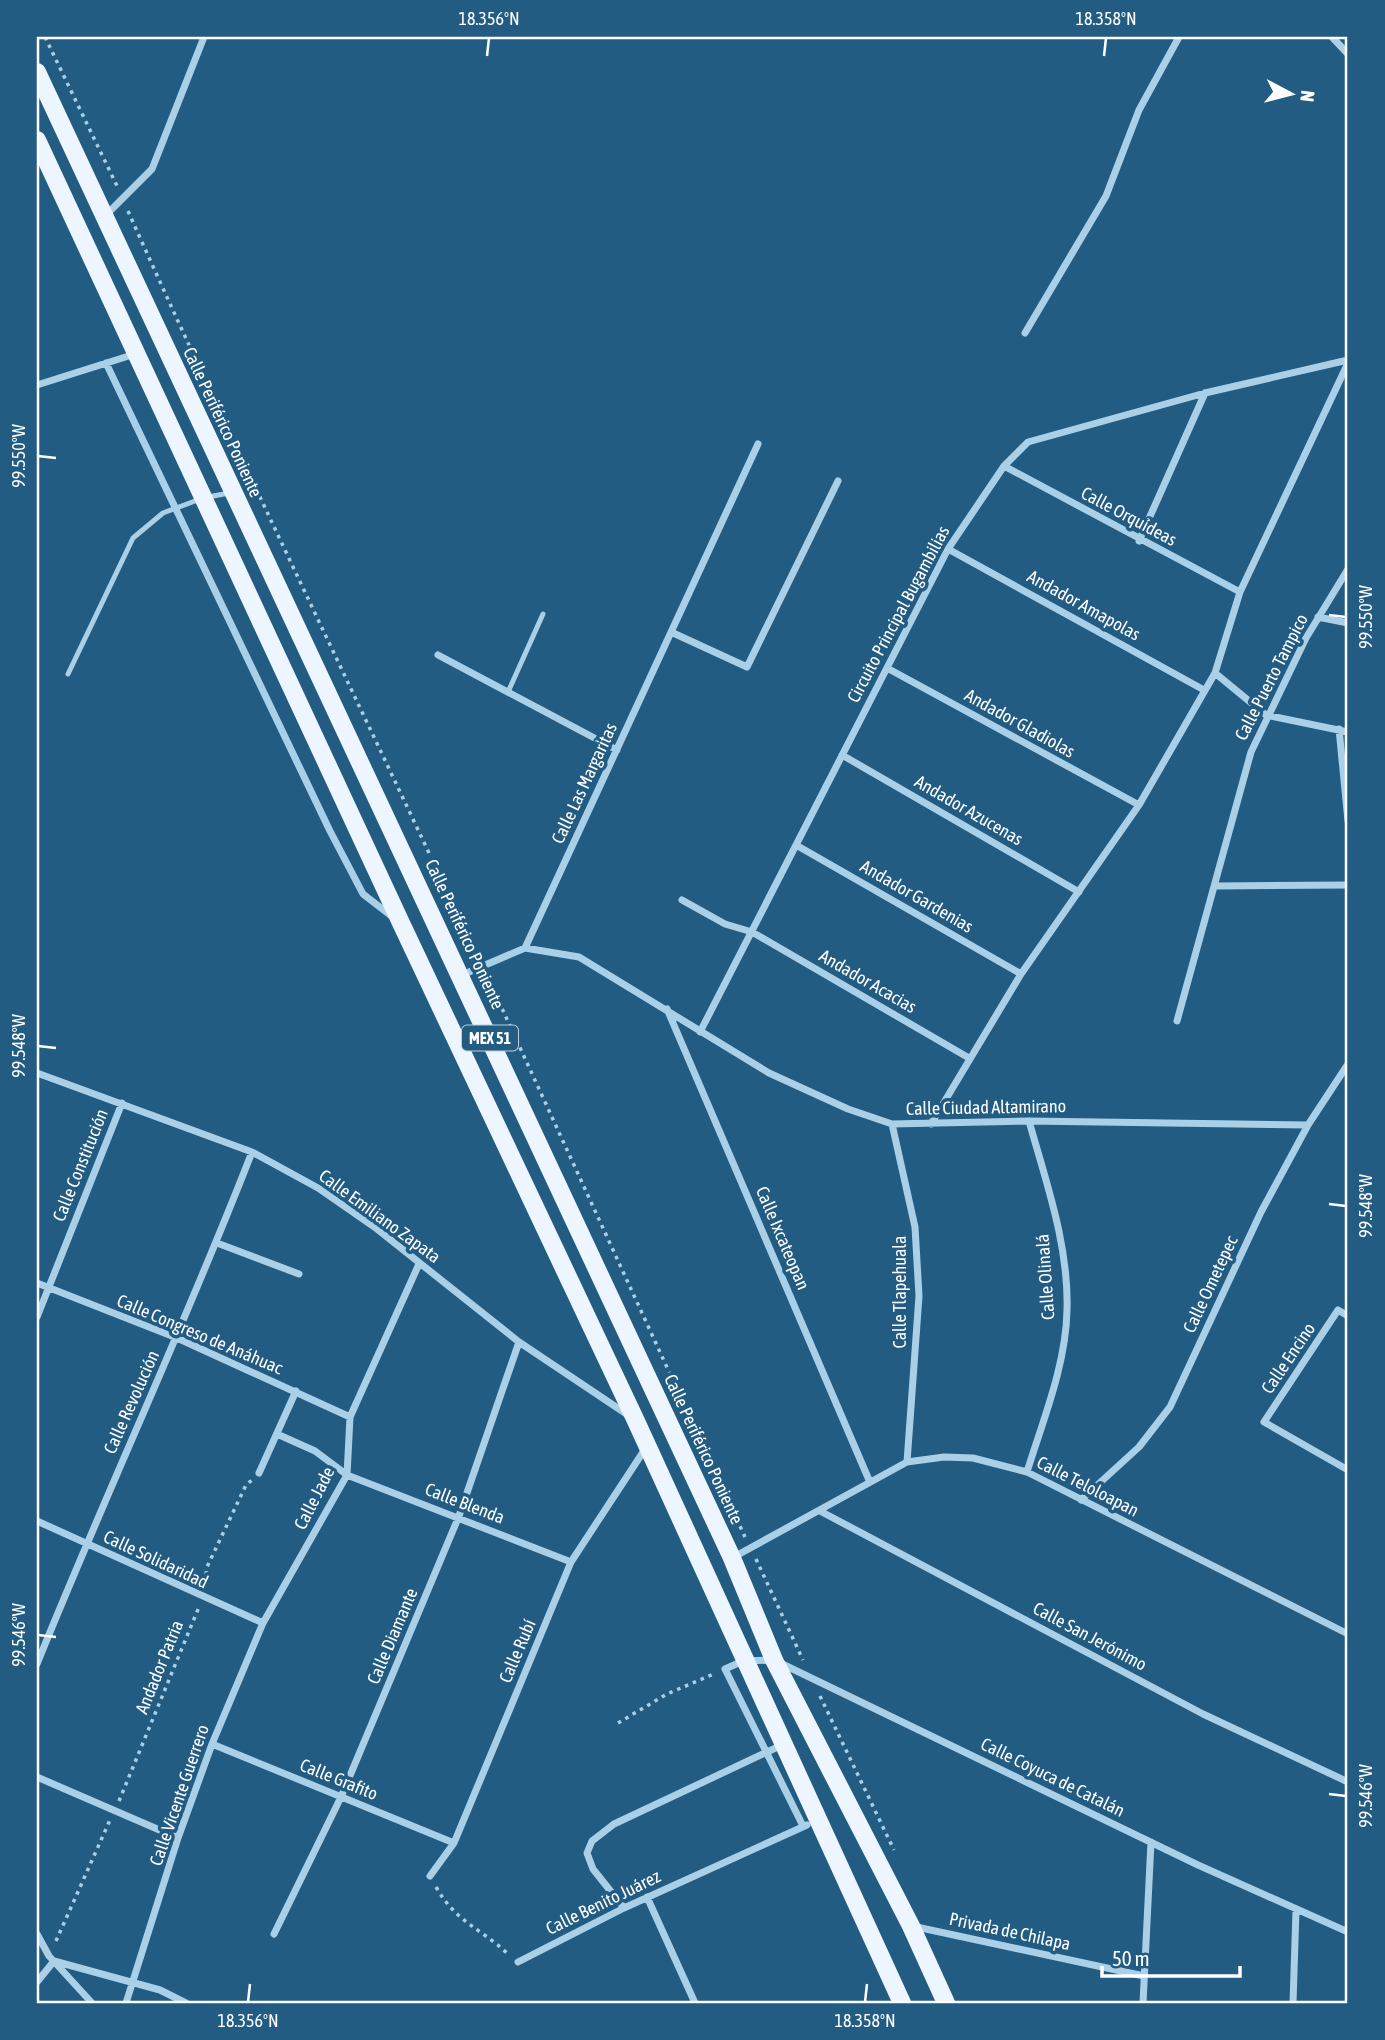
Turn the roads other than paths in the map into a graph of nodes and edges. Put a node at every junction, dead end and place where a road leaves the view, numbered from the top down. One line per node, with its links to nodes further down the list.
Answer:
1 (204, 37): 7 (street)
2 (1180, 37): 8 (street)
3 (1332, 37): 4 (street)
4 (1348, 54)
5 (37, 72): 7 (main road, Calle Periférico Poniente / MEX 51)
6 (37, 140): 9 (main road, MEX 51)
7 (104, 217): 17 (main road, Calle Periférico Poniente / MEX 51)
8 (1025, 333)
9 (136, 354): 11 (street); 18 (main road, MEX 51)
10 (1348, 362): 13 (street, Circuito Principal Bugambilias); 23 (street, Circuito Principal Bugambilias)
11 (106, 363): 12 (street); 19 (street)
12 (37, 385)
13 (1205, 393): 15 (street, Circuito Principal Bugambilias); 20 (street)
14 (758, 444): 27 (street, Calle Las Margaritas)
15 (1004, 466): 20 (street, Calle Orquídeas); 21 (street, Circuito Principal Bugambilias)
16 (838, 481): 27 (street)
17 (232, 493): 18 (lane); 50 (main road, Calle Periférico Poniente / MEX 51)
18 (204, 498): 19 (lane); 46 (main road, MEX 51)
19 (175, 507): 31 (lane); 46 (street)
20 (1139, 541): 23 (street, Calle Orquídeas)
21 (948, 549): 29 (street, Circuito Principal Bugambilias); 32 (street, Andador Amapolas)
22 (1348, 569): 25 (street, Calle Puerto Tampico)
23 (1240, 592): 30 (street, Circuito Principal Bugambilias)
24 (544, 614): 33 (lane)
25 (1318, 617): 26 (street); 34 (street, Calle Puerto Tampico)
26 (1348, 623)
27 (671, 632): 37 (street, Calle Las Margaritas)
28 (438, 655): 33 (street)
29 (887, 668): 38 (street, Circuito Principal Bugambilias); 39 (street, Andador Gladiolas)
30 (1214, 673): 32 (street, Circuito Principal Bugambilias); 34 (street)
31 (68, 674)
32 (1204, 690): 39 (street, Circuito Principal Bugambilias)
33 (508, 692): 37 (street)
34 (1266, 715): 35 (street); 43 (street, Calle Puerto Tampico)
35 (1339, 729): 36 (street); 40 (street)
36 (1348, 732)
37 (617, 750): 48 (street, Calle Las Margaritas)
38 (842, 755): 41 (street, Circuito Principal Bugambilias); 44 (street, Andador Azucenas)
39 (1139, 805): 44 (street, Circuito Principal Bugambilias)
40 (1348, 821)
41 (796, 845): 47 (street, Circuito Principal Bugambilias); 49 (street, Andador Gardenias)
42 (1348, 885): 43 (street)
43 (1216, 886): 52 (street, Calle Puerto Tampico)
44 (1079, 891): 49 (street, Circuito Principal Bugambilias)
45 (682, 901): 47 (street, Andador Acacias)
46 (401, 923): 74 (main road, MEX 51)
47 (752, 932): 53 (street, Circuito Principal Bugambilias); 54 (street, Andador Acacias)
48 (525, 948): 50 (street); 51 (street, Calle Ciudad Altamirano)
49 (1021, 974): 54 (street, Circuito Principal Bugambilias)
50 (461, 975): 88 (main road, Calle Periférico Poniente / MEX 51)
51 (667, 1008): 53 (street, Calle Ciudad Altamirano); 82 (street, Calle Ixcateopan)
52 (1177, 1021)
53 (701, 1031): 59 (street, Calle Ciudad Altamirano)
54 (969, 1058): 60 (street, Circuito Principal Bugambilias)
55 (1348, 1064): 61 (street, Calle Ometepec)
56 (37, 1073): 57 (street, Calle Emiliano Zapata)
57 (122, 1103): 62 (street, Calle Emiliano Zapata); 67 (street, Calle Constitución)
58 (1029, 1121): 60 (street, Calle Ciudad Altamirano); 61 (street, Calle Ciudad Altamirano); 79 (street, Calle Olinalá)
59 (892, 1124): 60 (street, Calle Ciudad Altamirano); 77 (street, Calle Tlapehuala)
60 (932, 1124)
61 (1308, 1125): 83 (street, Calle Ometepec)
62 (252, 1152): 63 (street, Calle Revolución); 64 (street, Calle Emiliano Zapata)
63 (217, 1243): 65 (street); 70 (street, Calle Revolución)
64 (419, 1264): 71 (street, Calle Emiliano Zapata); 73 (street, Calle Jade)
65 (299, 1274)
66 (37, 1283): 67 (street, Calle Congreso de Anáhuac)
67 (48, 1288): 69 (street, Calle Constitución); 70 (street, Calle Congreso de Anáhuac)
68 (1348, 1316): 78 (street, Calle Encino)
69 (37, 1317)
70 (177, 1338): 72 (street, Calle Congreso de Anáhuac); 87 (street, Calle Revolución)
71 (519, 1342): 74 (street, Calle Emiliano Zapata); 85 (street, Calle Diamante)
72 (296, 1391): 73 (street, Calle Congreso de Anáhuac); 75 (street)
73 (349, 1417): 81 (street, Calle Jade)
74 (636, 1421): 76 (main road, MEX 51)
75 (277, 1434): 80 (street); 81 (street, Calle Blenda)
76 (647, 1446): 89 (street, Calle Rubí); 93 (main road, MEX 51)
77 (907, 1462): 79 (street, Calle Teloloapan); 82 (street, Calle Teloloapan)
78 (1348, 1470)
79 (1027, 1472): 83 (street, Calle Teloloapan)
80 (259, 1473)
81 (347, 1475): 85 (street, Calle Blenda); 90 (street, Calle Jade)
82 (869, 1480): 84 (street, Calle Teloloapan)
83 (1080, 1500): 91 (street, Calle Teloloapan)
84 (820, 1511): 88 (street, Calle Teloloapan); 98 (street, Calle San Jerónimo)
85 (459, 1516): 89 (street, Calle Blenda); 99 (street, Calle Diamante)
86 (37, 1521): 87 (street, Calle Solidaridad)
87 (86, 1543): 90 (street, Calle Solidaridad); 94 (street, Calle Revolución)
88 (732, 1558): 92 (main road, Calle Periférico Poniente / MEX 51)
89 (571, 1562): 103 (street, Calle Rubí)
90 (263, 1623): 95 (street, Calle Vicente Guerrero)
91 (1348, 1634)
92 (774, 1660): 93 (street, Calle Coyuca de Catalán); 102 (street, Calle Coyuca de Catalán); 108 (main road, Calle Periférico Poniente / MEX 51)
93 (743, 1661): 96 (main road, MEX 51); 96 (street)
94 (37, 1664)
95 (212, 1744): 99 (street, Calle Grafito); 101 (street, Calle Vicente Guerrero)
96 (774, 1749): 100 (main road, MEX 51); 106 (street)
97 (37, 1777): 101 (street)
98 (1348, 1782)
99 (341, 1797): 103 (street, Calle Grafito); 111 (street, Calle Diamante)
100 (810, 1823): 105 (street, Calle Benito Juárez); 121 (main road, MEX 51)
101 (178, 1838): 116 (street, Calle Vicente Guerrero)
102 (1151, 1842): 107 (street, Calle Coyuca de Catalán); 114 (street)
103 (454, 1843): 104 (street, Calle Rubí)
104 (430, 1877)
105 (647, 1897): 106 (street, Calle Benito Juárez); 120 (street)
106 (624, 1908): 113 (street, Calle Benito Juárez)
107 (1296, 1910): 109 (street, Calle Coyuca de Catalán); 124 (street)
108 (911, 1926): 114 (street, Privada de Chilapa); 122 (main road, Calle Periférico Poniente / MEX 51)
109 (1348, 1932)
110 (37, 1934): 112 (street)
111 (274, 1934)
112 (52, 1959): 115 (street); 116 (street); 117 (street)
113 (518, 1962)
114 (1144, 1976): 123 (street)
115 (37, 1982)
116 (134, 1982): 118 (street, Calle Vicente Guerrero); 119 (street)
117 (92, 2003)
118 (126, 2003)
119 (186, 2003)
120 (695, 2003)
121 (902, 2003)
122 (946, 2003)
123 (1143, 2003)
124 (1293, 2003)

